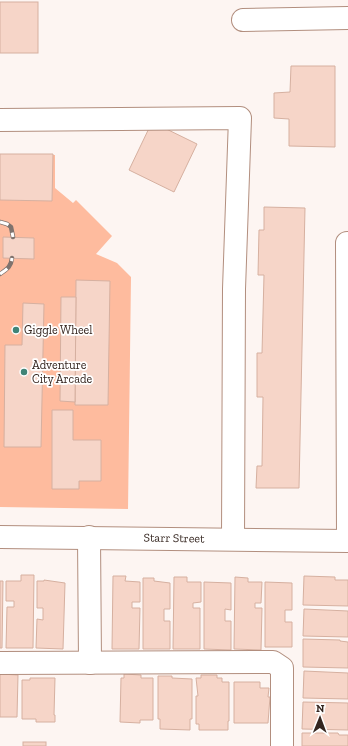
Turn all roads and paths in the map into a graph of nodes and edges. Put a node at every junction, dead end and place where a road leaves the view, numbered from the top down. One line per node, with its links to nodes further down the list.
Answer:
1 (348, 18): 2 (street)
2 (244, 20)
3 (0, 120): 8 (street)
4 (347, 243): 5 (street)
5 (348, 536)
6 (0, 537): 7 (street, Starr Street)
7 (89, 537): 8 (street, Starr Street); 11 (street)
8 (232, 539): 9 (street, Starr Street)
9 (348, 541)
10 (0, 663): 11 (street)
11 (90, 663): 12 (street)
12 (282, 746)

